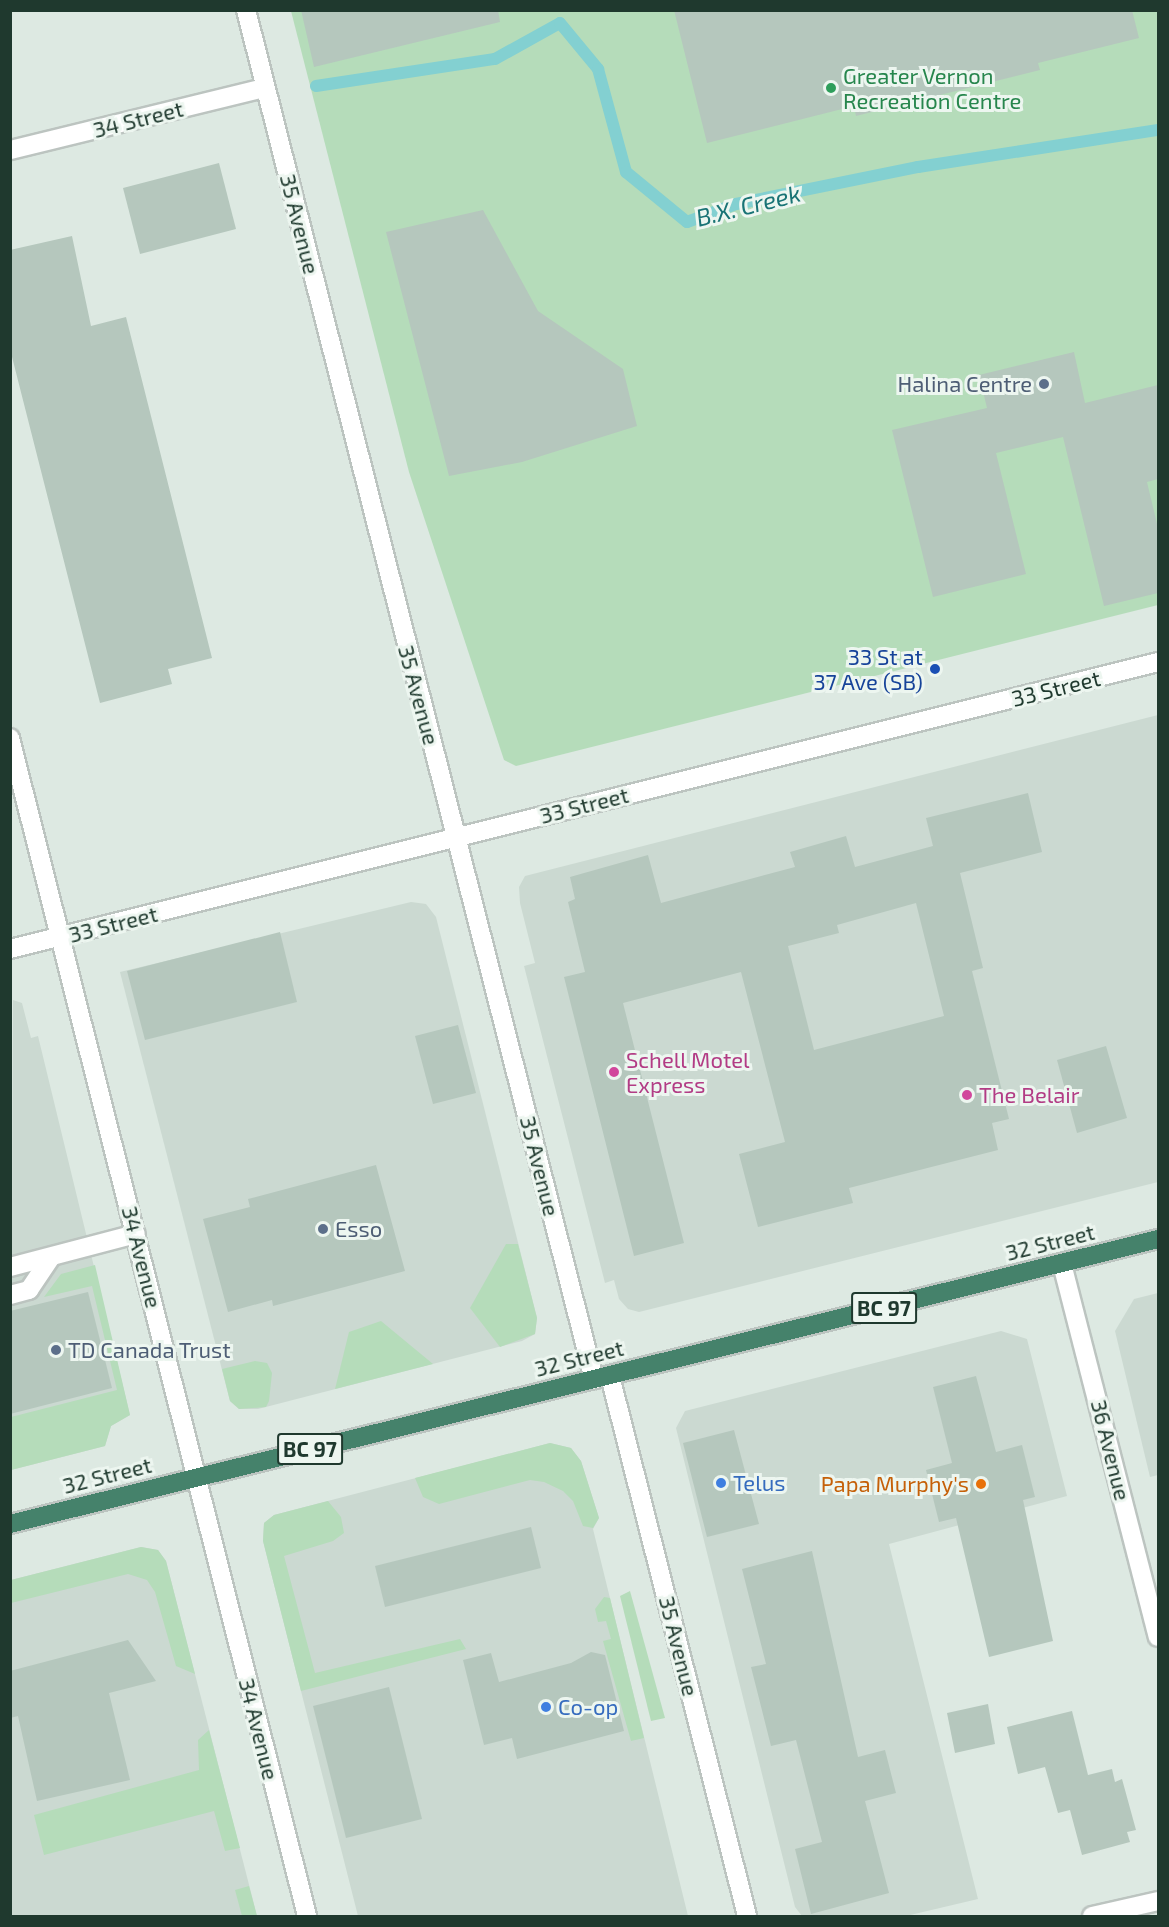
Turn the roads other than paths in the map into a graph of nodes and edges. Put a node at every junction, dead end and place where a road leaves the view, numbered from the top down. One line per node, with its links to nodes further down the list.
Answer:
1 (246, 10): 2 (street, 35 Avenue)
2 (265, 88): 3 (street, 34 Street); 6 (street, 35 Avenue)
3 (10, 150)
4 (1158, 662): 6 (street, 33 Street)
5 (10, 738): 7 (street, 34 Avenue)
6 (456, 836): 7 (street, 33 Street); 15 (street, 35 Avenue)
7 (61, 938): 8 (street, 33 Street); 9 (street, 34 Avenue)
8 (10, 949)
9 (136, 1234): 11 (street); 16 (street, 34 Avenue)
10 (1158, 1239): 12 (highway, 32 Street / BC 97)
11 (51, 1257): 13 (street); 14 (street)
12 (1062, 1264): 15 (highway, 32 Street / BC 97); 18 (street, 36 Avenue)
13 (10, 1267)
14 (10, 1295)
15 (602, 1377): 16 (highway, 32 Street / BC 97); 21 (street, 35 Avenue)
16 (197, 1478): 17 (highway, 32 Street / BC 97); 20 (street, 34 Avenue)
17 (10, 1524)
18 (1158, 1637)
19 (1158, 1900): 22 (street)
20 (307, 1917)
21 (747, 1917)
22 (1092, 1917)

